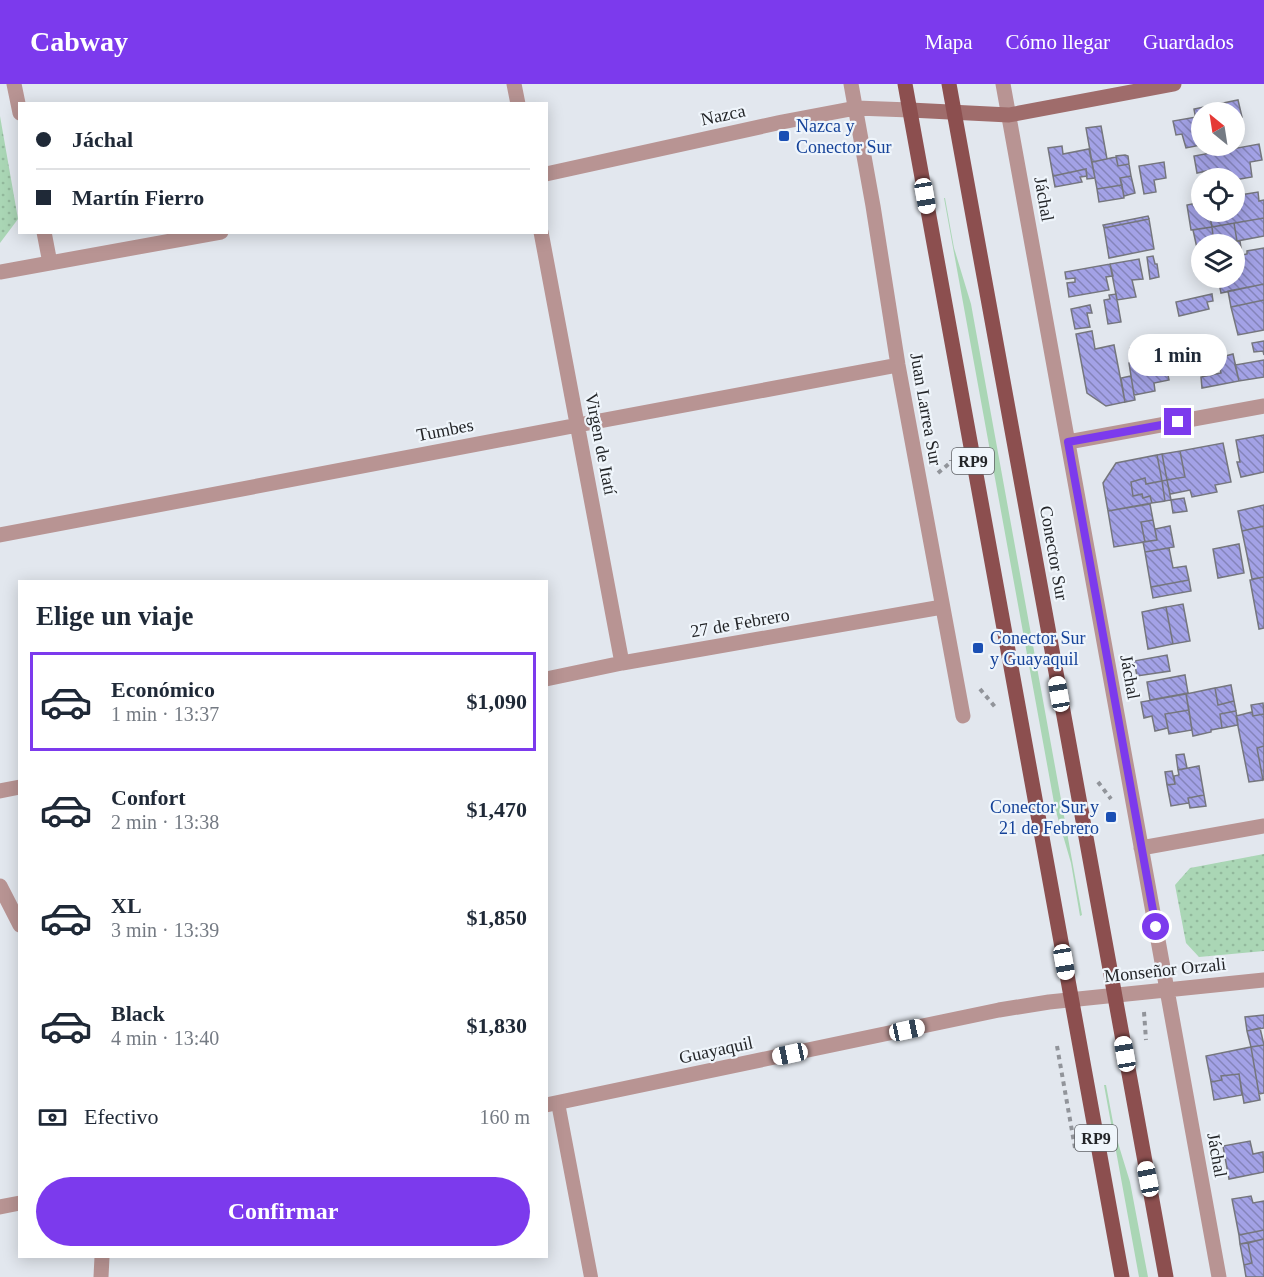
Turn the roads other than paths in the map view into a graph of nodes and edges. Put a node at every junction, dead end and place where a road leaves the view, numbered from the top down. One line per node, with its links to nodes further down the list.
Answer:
1 (14, 84): 9 (street)
2 (514, 84): 8 (street)
3 (851, 84): 10 (street, Juan Larrea Sur)
4 (905, 84): 11 (main road, RP9)
5 (949, 84): 12 (main road, Conector Sur / RP9)
6 (1003, 84): 13 (street, Jáchal)
7 (1174, 84): 13 (street)
8 (518, 102)
9 (18, 103)
10 (856, 108): 11 (street, Nazca); 14 (street, Nazca); 20 (street, Juan Larrea Sur)
11 (910, 110): 12 (street); 38 (main road, RP9)
12 (954, 112): 13 (street); 37 (main road, Conector Sur / RP9)
13 (1009, 115): 23 (street, Jáchal)
14 (548, 174)
15 (44, 234): 18 (street)
16 (210, 234): 18 (street)
17 (541, 234): 22 (street, Virgen de Itatí)
18 (50, 263): 19 (street)
19 (0, 272)
20 (898, 365): 22 (street, Tumbes); 25 (street, Juan Larrea Sur)
21 (1264, 406): 23 (street)
22 (578, 425): 24 (street, Tumbes); 26 (street, Virgen de Itatí)
23 (1068, 442): 32 (street, Jáchal)
24 (0, 536)
25 (942, 608): 26 (street, 27 de Febrero); 28 (street, Juan Larrea Sur)
26 (622, 663): 27 (street, 27 de Febrero)
27 (548, 679)
28 (963, 716)
29 (18, 787): 30 (street)
30 (0, 791)
31 (1264, 826): 32 (street)
32 (1142, 848): 36 (street, Jáchal)
33 (0, 886): 34 (street)
34 (18, 921)
35 (1264, 980): 36 (street, Monseñor Orzali)
36 (1167, 990): 37 (street, Monseñor Orzali); 47 (street, Jáchal)
37 (1114, 995): 38 (street, Monseñor Orzali); 46 (main road, Conector Sur / RP9)
38 (1071, 999): 39 (street, Guayaquil); 45 (main road, RP9)
39 (552, 1104): 44 (lane)
40 (18, 1203): 41 (street)
41 (0, 1207)
42 (102, 1258): 43 (street)
43 (101, 1277)
44 (591, 1277)
45 (1122, 1277)
46 (1166, 1277)
47 (1219, 1277)

